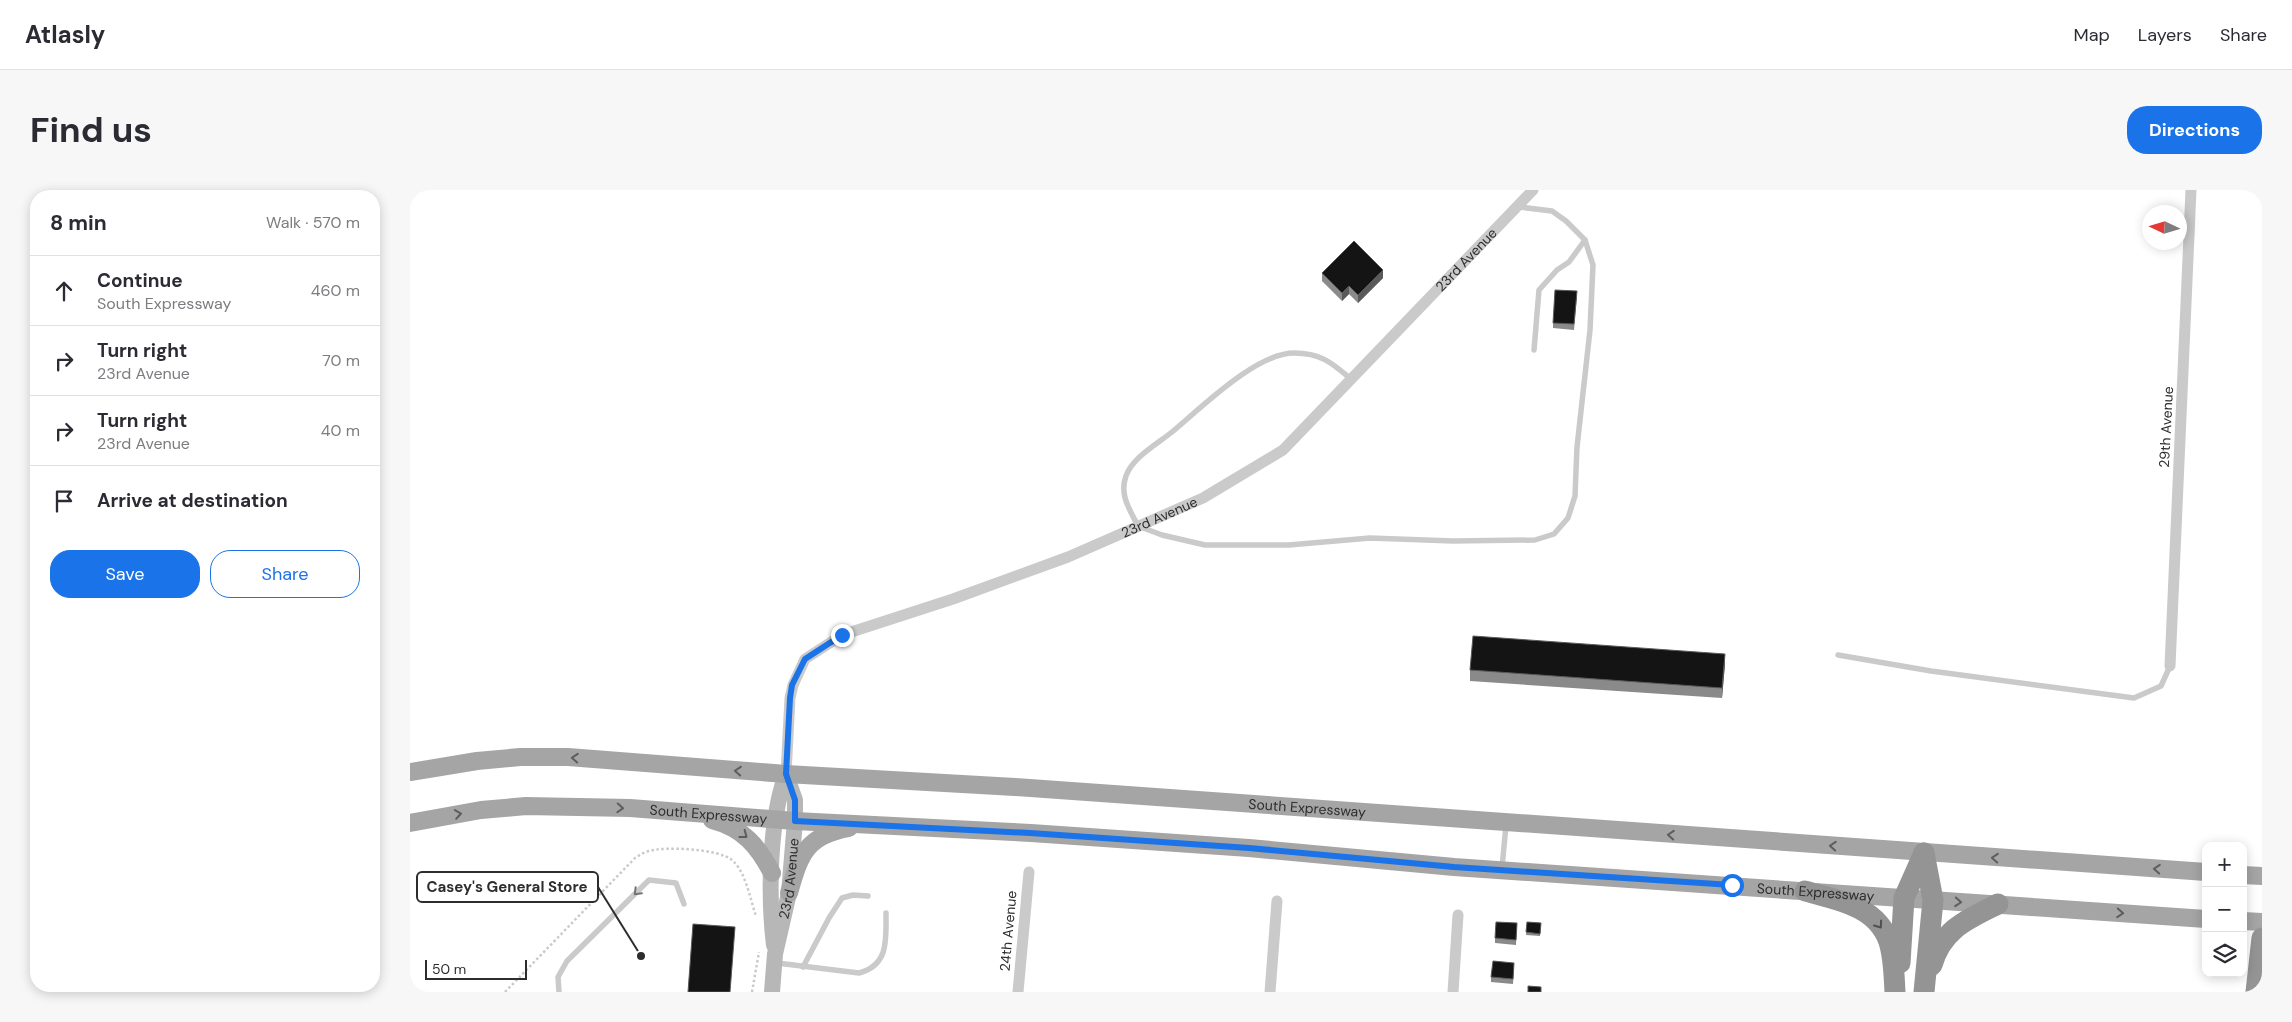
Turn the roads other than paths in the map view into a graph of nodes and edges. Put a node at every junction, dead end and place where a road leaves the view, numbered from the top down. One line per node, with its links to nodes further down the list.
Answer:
1 (1533, 190): 3 (street, 23rd Avenue)
2 (2191, 190): 9 (street, 29th Avenue)
3 (1517, 207): 4 (lane); 6 (street, 23rd Avenue)
4 (1585, 240): 5 (lane); 7 (lane)
5 (1534, 350)
6 (1351, 379): 7 (street, 23rd Avenue); 7 (lane)
7 (1138, 526): 11 (street, 23rd Avenue)
8 (1838, 655): 9 (lane)
9 (2170, 666)
10 (410, 772): 11 (main road, South Expressway, one-way to 10)
11 (786, 774): 13 (main road, 23rd Avenue); 14 (main road, 23rd Avenue); 16 (main road, South Expressway)
12 (683, 812): 13 (main road, South Expressway); 15 (main road, South Expressway, one-way to 12); 22 (main road, one-way to 22)
13 (774, 819): 14 (main road, South Expressway); 22 (main road, 23rd Avenue)
14 (795, 821): 17 (main road, South Expressway); 26 (main road, 23rd Avenue)
15 (410, 823)
16 (1506, 823): 18 (main road, South Expressway, one-way to 16); 19 (lane)
17 (868, 825): 19 (main road, South Expressway); 26 (main road)
18 (1924, 853): 21 (main road, South Expressway, one-way to 18); 28 (highway); 29 (highway)
19 (1501, 870): 25 (main road, South Expressway)
20 (1028, 872): 43 (street, 24th Avenue)
21 (2202, 872)
22 (772, 873): 39 (main road, 23rd Avenue)
23 (2247, 874): 24 (main road)
24 (2262, 876)
25 (1805, 891): 28 (main road, South Expressway); 46 (highway, one-way to 46)
26 (788, 894): 39 (main road, 23rd Avenue)
27 (868, 896): 40 (lane)
28 (1904, 898): 29 (main road, South Expressway); 46 (highway)
29 (1933, 900): 32 (main road, South Expressway, one-way to 32); 47 (highway)
30 (1277, 901): 44 (street)
31 (684, 904): 41 (lane, one-way to 41)
32 (1998, 904): 35 (main road, South Expressway, one-way to 35); 47 (highway)
33 (886, 914): 40 (lane)
34 (1458, 915): 45 (street)
35 (2202, 919)
36 (2247, 921): 37 (main road)
37 (2262, 922)
38 (2262, 938): 48 (highway)
39 (770, 956): 40 (lane); 42 (main road, 23rd Avenue)
40 (803, 967)
41 (559, 992)
42 (772, 992)
43 (1018, 992)
44 (1270, 992)
45 (1453, 992)
46 (1896, 992)
47 (1925, 992)
48 (2256, 992)

